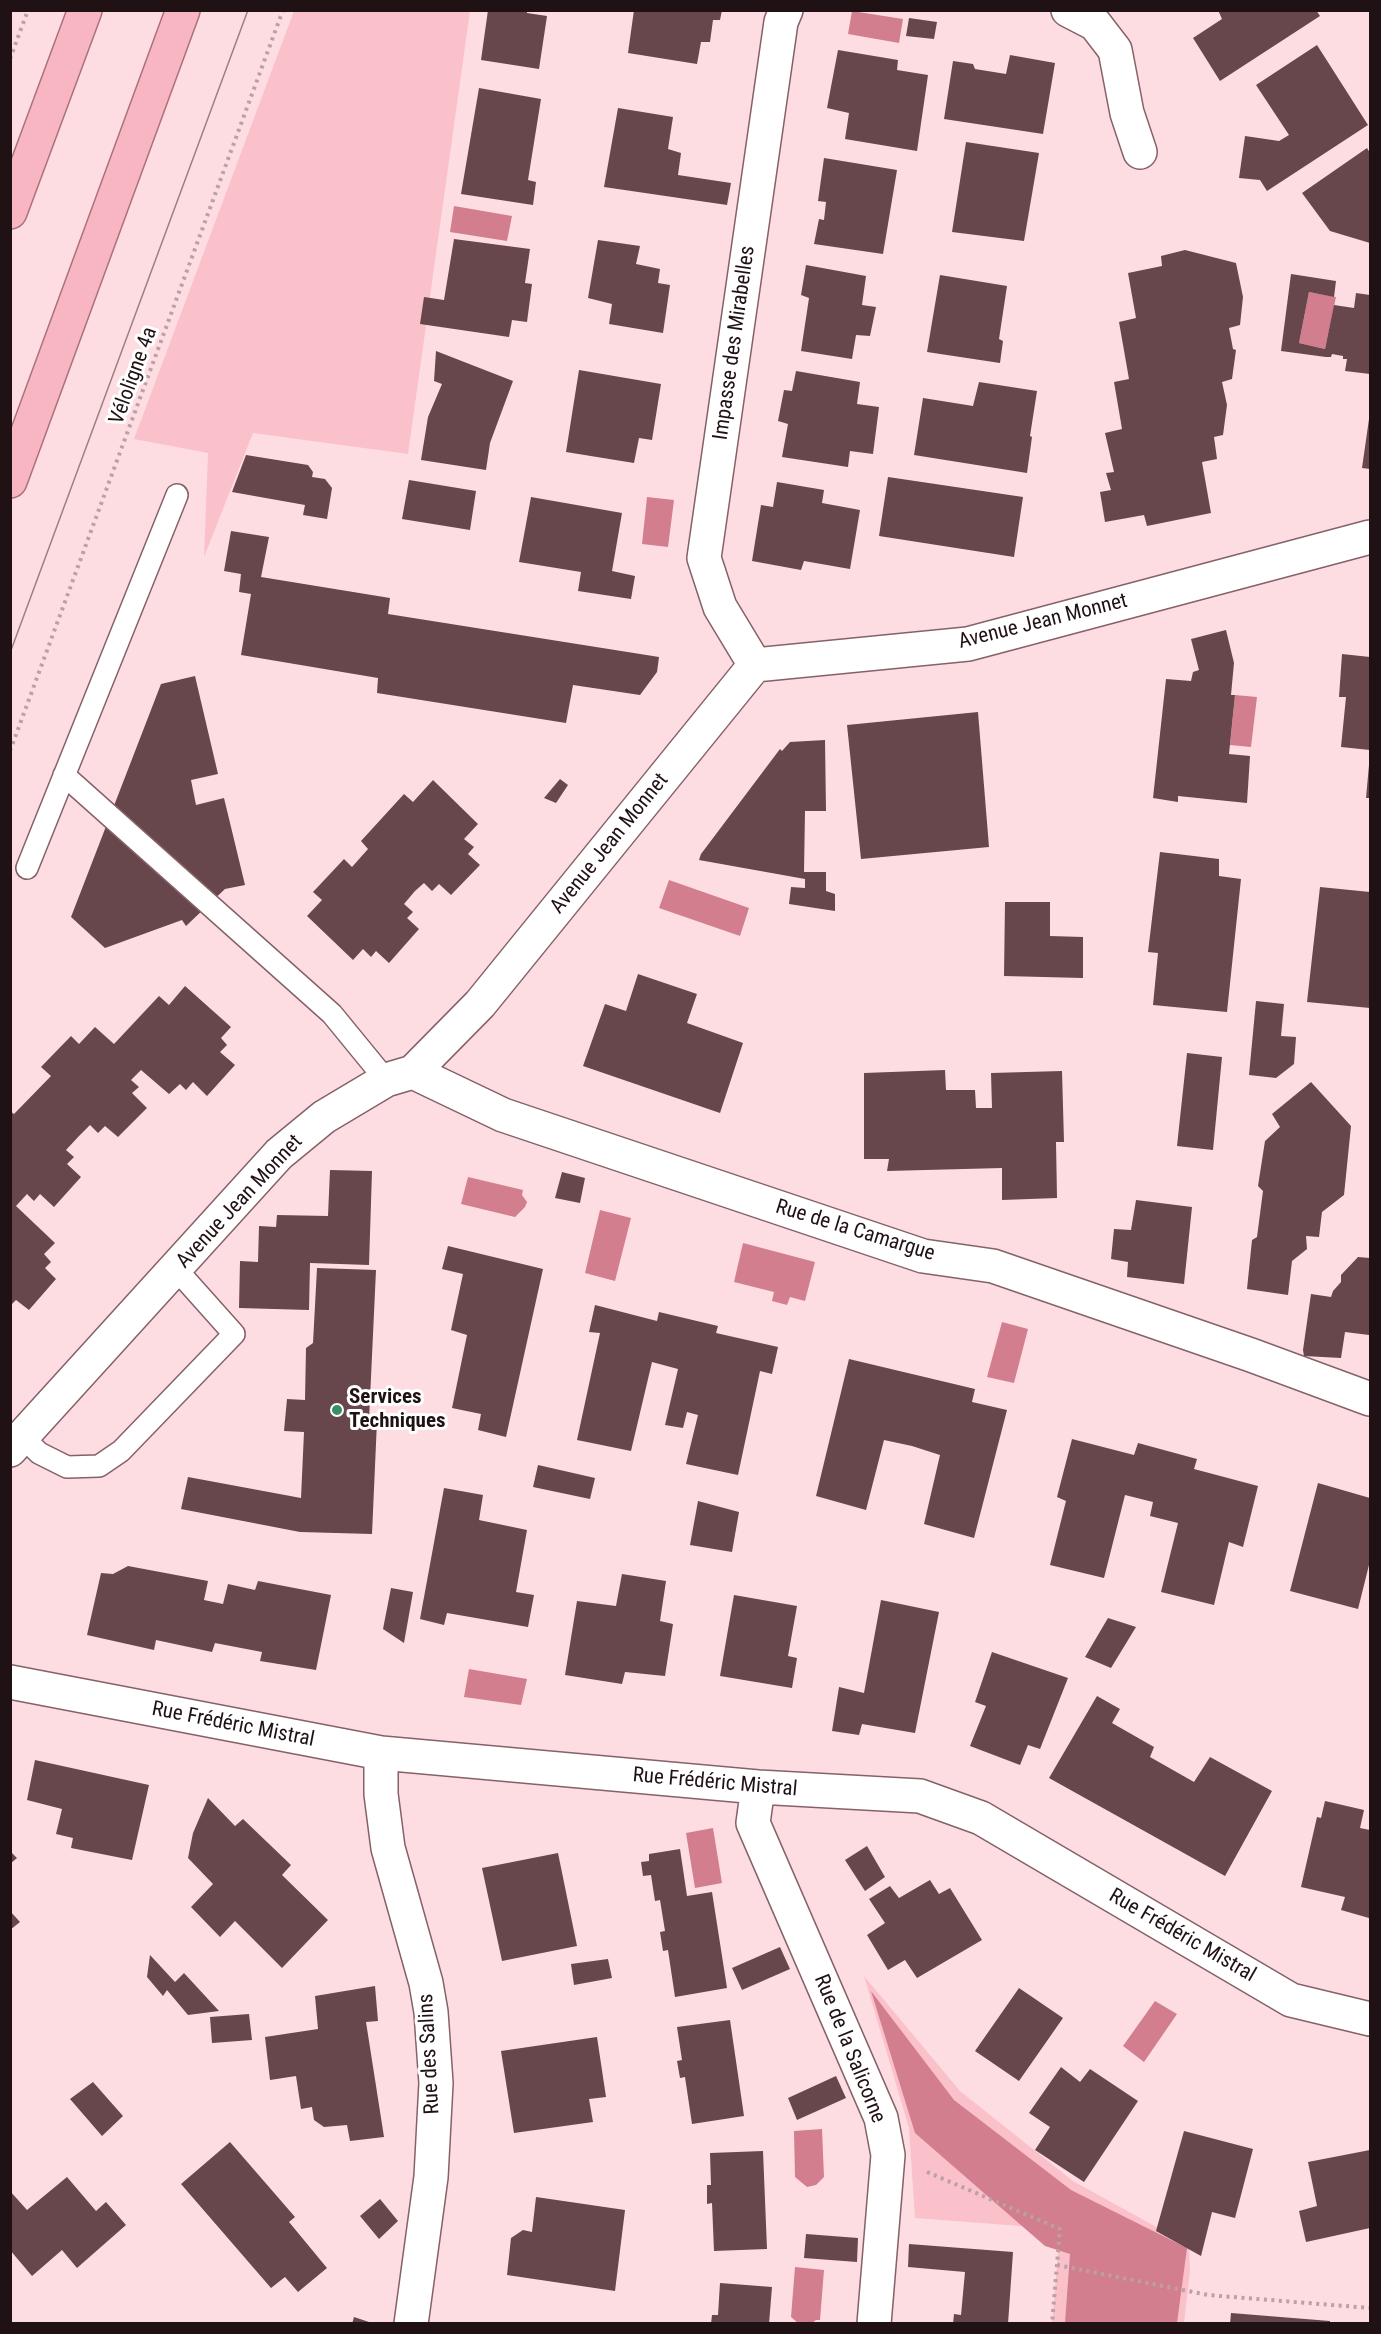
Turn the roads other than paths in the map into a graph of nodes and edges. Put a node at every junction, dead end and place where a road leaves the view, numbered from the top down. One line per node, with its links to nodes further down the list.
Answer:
1 (85, 10): 6 (highway)
2 (183, 10): 7 (highway)
3 (786, 10): 10 (street, Impasse des Mirabelles)
4 (1068, 10): 5 (street)
5 (1140, 152)
6 (10, 212)
7 (10, 481)
8 (177, 495): 11 (lane)
9 (1371, 537): 10 (street, Avenue Jean Monnet)
10 (755, 665): 13 (street, Avenue Jean Monnet)
11 (64, 775): 12 (lane); 13 (lane)
12 (27, 868)
13 (399, 1076): 14 (street, Avenue Jean Monnet); 15 (street, Rue de la Camargue)
14 (176, 1269): 16 (street, Avenue Jean Monnet); 16 (lane)
15 (1371, 1399)
16 (17, 1443)
17 (10, 1682): 18 (street, Rue Frédéric Mistral)
18 (381, 1753): 19 (street, Rue Frédéric Mistral); 21 (street, Rue des Salins)
19 (758, 1787): 20 (street, Rue Frédéric Mistral); 22 (street, Rue de la Salicorne)
20 (1371, 2019)
21 (411, 2324)
22 (874, 2324)

